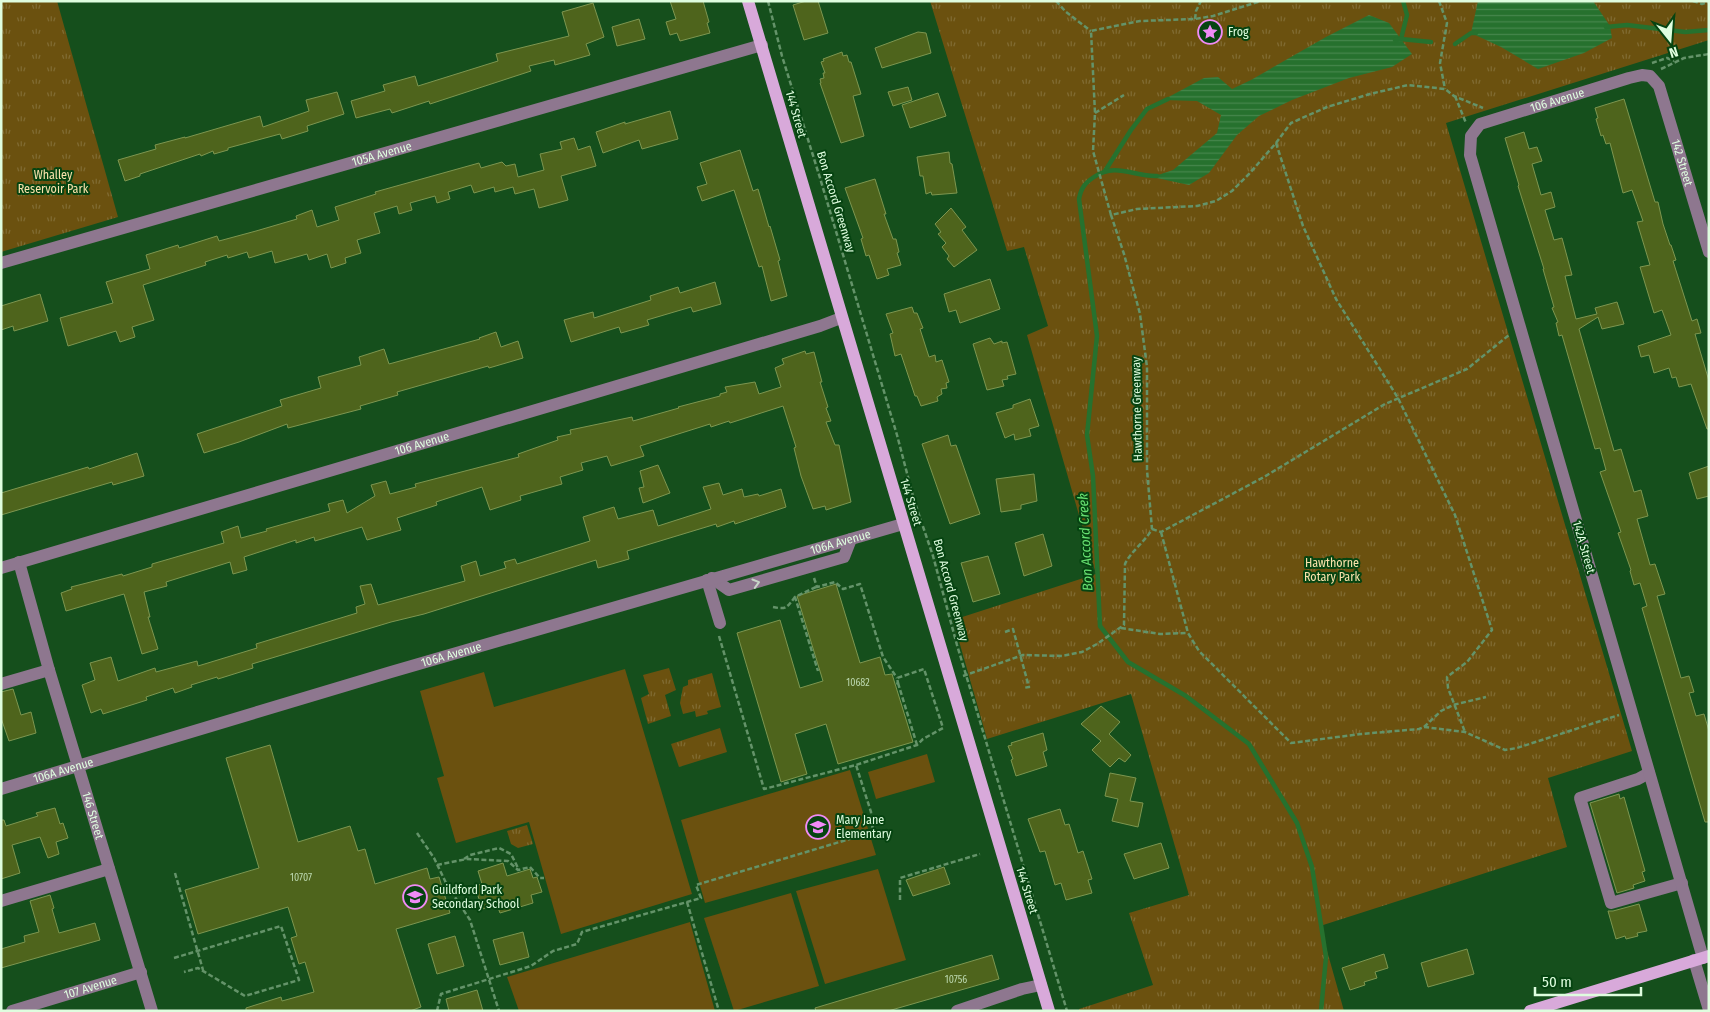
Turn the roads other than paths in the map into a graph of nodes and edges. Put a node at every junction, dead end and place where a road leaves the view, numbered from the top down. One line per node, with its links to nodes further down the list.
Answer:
1 (748, 1): 2 (main road, 144 Street)
2 (762, 45): 6 (street, 105A Avenue); 7 (main road, 144 Street)
3 (1650, 76): 4 (street, 106 Avenue); 5 (street, 142 Street)
4 (1471, 136): 16 (street, 142A Street)
5 (1709, 252)
6 (1, 263)
7 (841, 318): 8 (main road, 144 Street); 9 (street, 106 Avenue)
8 (903, 524): 11 (street, 106A Avenue); 23 (main road, 144 Street)
9 (19, 562): 10 (street, 106 Avenue); 13 (street, 146 Street)
10 (1, 568)
11 (709, 579): 12 (street); 15 (street, 106A Avenue)
12 (719, 627)
13 (49, 670): 14 (street); 15 (street, 146 Street)
14 (1, 684)
15 (79, 766): 17 (street, 106A Avenue); 18 (street, 146 Street)
16 (1649, 773): 19 (street, 142A Street); 19 (street)
17 (1, 789)
18 (109, 869): 20 (street); 22 (street, 146 Street)
19 (1682, 883): 21 (street, 142A Street)
20 (1, 901)
21 (1702, 958): 24 (street, 142A Street); 29 (main road)
22 (141, 972): 25 (street, 107 Avenue); 26 (street, 146 Street)
23 (1041, 985): 27 (street); 28 (main road, 144 Street)
24 (1709, 1010)
25 (12, 1011)
26 (152, 1011)
27 (957, 1011)
28 (1049, 1011)
29 (1530, 1011)

